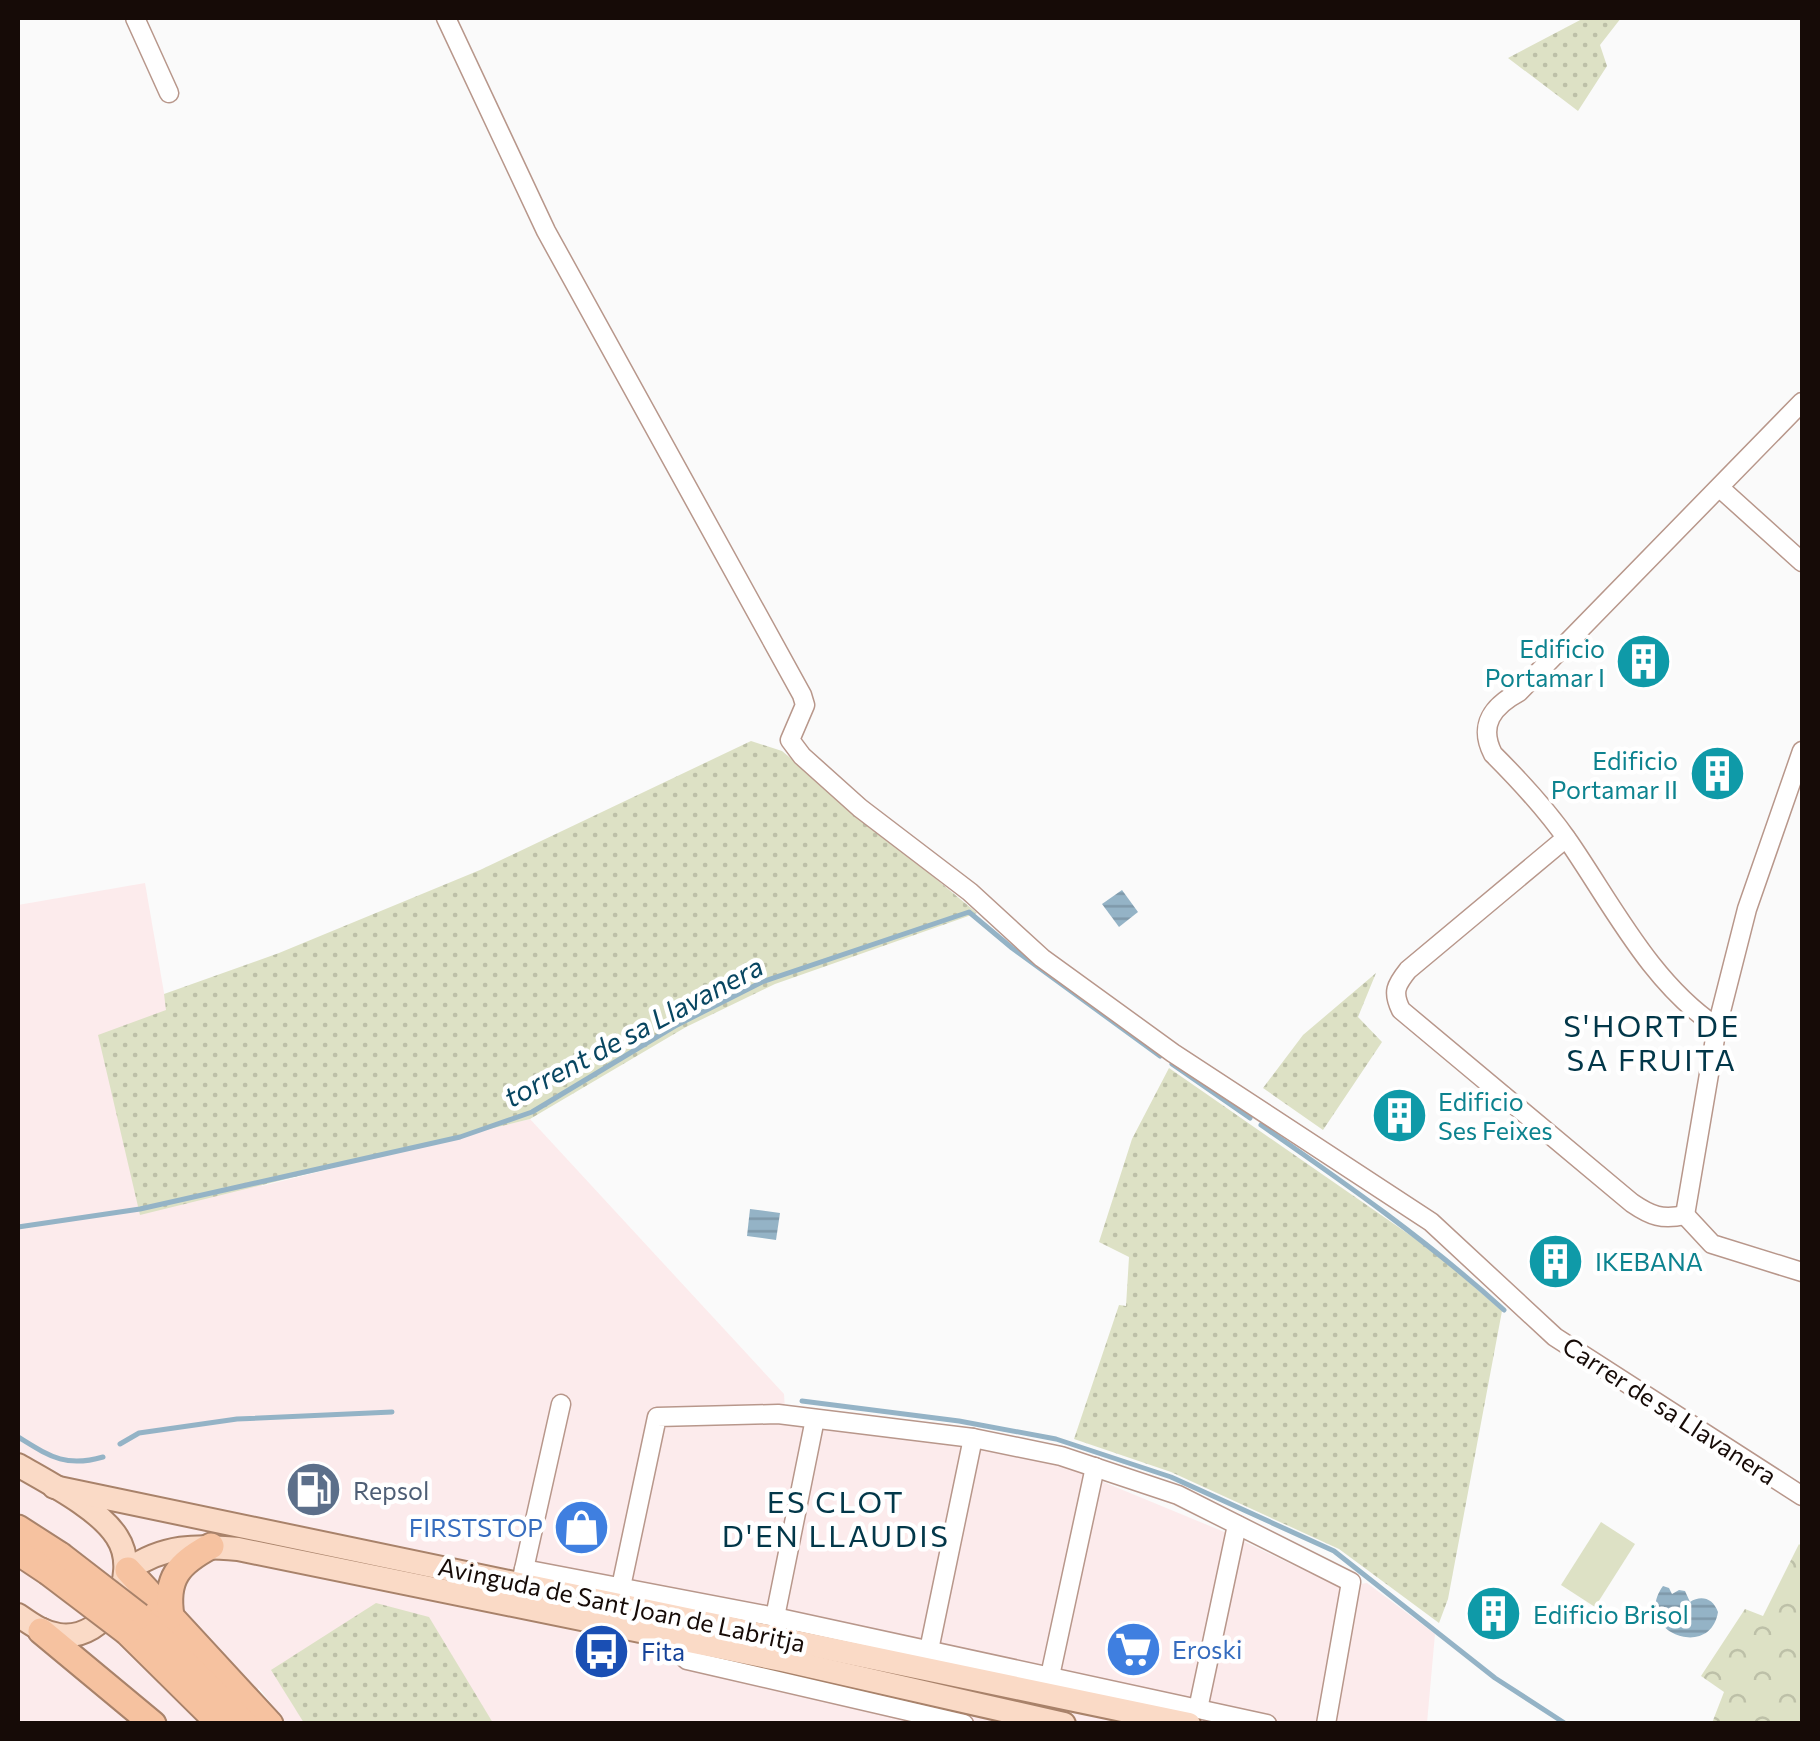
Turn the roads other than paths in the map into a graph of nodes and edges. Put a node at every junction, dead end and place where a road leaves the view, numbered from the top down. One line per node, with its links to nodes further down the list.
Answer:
1 (135, 18): 3 (street)
2 (446, 18): 18 (street, Carrer de sa Llavanera)
3 (169, 93)
4 (1802, 402): 5 (street)
5 (1720, 488): 6 (street); 8 (street)
6 (1802, 562)
7 (1802, 750): 9 (street)
8 (1566, 838): 9 (street); 10 (street)
9 (1717, 1027): 10 (street)
10 (1685, 1215): 11 (street)
11 (1802, 1272)
12 (561, 1404): 25 (street)
13 (815, 1419): 14 (street); 26 (street); 29 (street)
14 (973, 1438): 16 (street); 33 (street)
15 (18, 1465): 17 (main road)
16 (1094, 1467): 19 (street); 34 (street)
17 (54, 1487): 24 (main road); 25 (main road, Avinguda de Sant Joan de Labritja)
18 (1800, 1491)
19 (1237, 1524): 35 (street); 43 (street)
20 (18, 1528): 23 (highway)
21 (211, 1546): 24 (main road, Avinguda de Sant Joan de Labritja); 28 (highway); 32 (main road, Avinguda de Sant Joan de Labritja)
22 (18, 1552): 23 (highway)
23 (54, 1564): 30 (highway, bridge)
24 (128, 1570): 28 (highway); 31 (main road)
25 (522, 1576): 26 (street, Avinguda de Sant Joan de Labritja); 35 (main road, Avinguda de Sant Joan de Labritja)
26 (620, 1587): 29 (street, Avinguda de Sant Joan de Labritja)
27 (18, 1615): 31 (main road)
28 (171, 1616): 39 (highway)
29 (775, 1617): 33 (street, Avinguda de Sant Joan de Labritja)
30 (133, 1624): 37 (highway); 38 (highway)
31 (42, 1630): 36 (highway)
32 (658, 1635): 40 (street, Avinguda de Sant Joan de Labritja); 41 (main road, Avinguda de Sant Joan de Labritja)
33 (928, 1650): 34 (street, Avinguda de Sant Joan de Labritja)
34 (1050, 1676): 35 (street, Avinguda de Sant Joan de Labritja)
35 (1194, 1716): 42 (street, Avinguda de Sant Joan de Labritja)
36 (153, 1724)
37 (220, 1724)
38 (245, 1724)
39 (270, 1724)
40 (964, 1724)
41 (1064, 1724)
42 (1267, 1724)
43 (1326, 1724)

